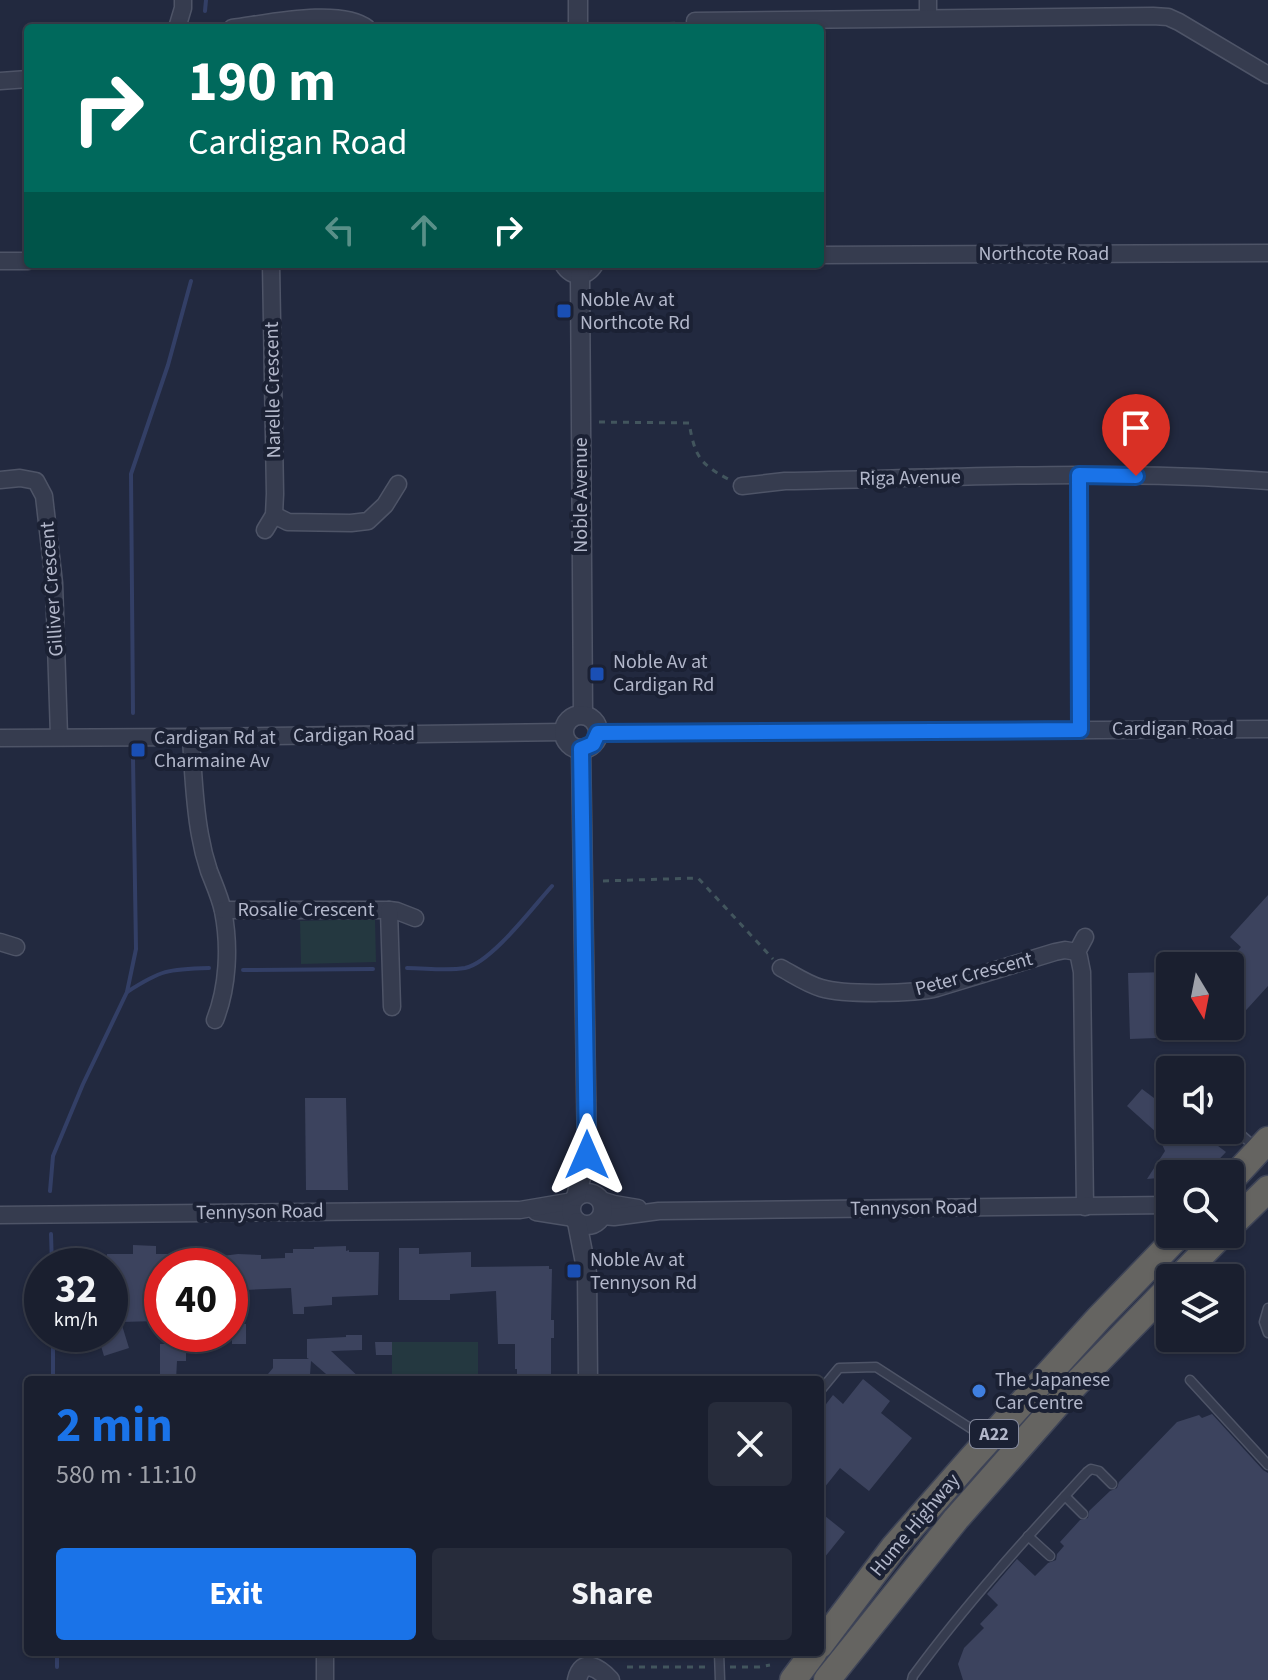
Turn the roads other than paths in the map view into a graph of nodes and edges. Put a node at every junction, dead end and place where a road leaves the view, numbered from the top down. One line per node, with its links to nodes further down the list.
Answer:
1 (578, 0): 7 (street)
2 (928, 0): 3 (street)
3 (928, 18): 4 (street); 8 (street)
4 (695, 21)
5 (264, 24): 6 (street)
6 (362, 24)
7 (586, 24)
8 (1268, 75)
9 (24, 79): 10 (street)
10 (0, 81)
11 (1268, 253): 12 (street, Northcote Road)
12 (824, 255)
13 (0, 261): 14 (street)
14 (24, 261)
15 (271, 268): 20 (street, Narelle Crescent)
16 (579, 268): 22 (street, Noble Avenue)
17 (1079, 475): 19 (street, Riga Avenue); 21 (street, Riga Avenue); 24 (street)
18 (0, 480): 27 (street, Gilliver Crescent)
19 (1268, 481)
20 (398, 484)
21 (742, 486)
22 (583, 715): 25 (street); 26 (street)
23 (1268, 729): 24 (street, Cardigan Road)
24 (1080, 730): 26 (street, Cardigan Road)
25 (564, 732): 28 (street, Cardigan Road); 30 (street)
26 (598, 733): 30 (street)
27 (59, 736): 28 (street, Cardigan Road); 29 (street, Cardigan Road)
28 (191, 737): 31 (street)
29 (0, 738)
30 (581, 749): 41 (street)
31 (223, 910): 32 (street, Rosalie Crescent); 38 (street)
32 (389, 910): 33 (street, Rosalie Crescent); 37 (street, Rosalie Crescent)
33 (415, 918)
34 (1085, 937): 35 (street)
35 (1077, 952): 36 (street, Peter Crescent); 45 (street)
36 (781, 968)
37 (392, 1007)
38 (215, 1020)
39 (1244, 1133): 40 (lane)
40 (1264, 1145): 42 (highway)
41 (587, 1155): 46 (street); 47 (street)
42 (1244, 1166)
43 (1268, 1189): 48 (highway)
44 (1156, 1205): 45 (street, Tennyson Road)
45 (1085, 1207): 46 (street, Tennyson Road)
46 (600, 1208): 47 (street); 47 (street); 53 (street)
47 (575, 1209): 49 (street, Tennyson Road); 53 (street)
48 (1244, 1212)
49 (0, 1215)
50 (1166, 1248): 60 (highway, Hume Highway / A22)
51 (1208, 1248): 52 (highway)
52 (1193, 1264)
53 (587, 1273): 57 (street)
54 (1156, 1301): 77 (highway, Hume Highway / A22)
55 (1268, 1308): 56 (lane)
56 (1268, 1333)
57 (588, 1376)
58 (1190, 1380): 61 (lane)
59 (824, 1386): 60 (lane)
60 (988, 1440): 67 (highway, Hume Highway / A22)
61 (1268, 1465)
62 (1112, 1484): 63 (lane)
63 (1065, 1496): 64 (lane); 65 (lane)
64 (1083, 1514)
65 (1028, 1536): 66 (lane); 78 (lane)
66 (1050, 1556)
67 (824, 1640)
68 (325, 1656): 72 (street)
69 (719, 1656): 75 (lane)
70 (811, 1656): 76 (highway)
71 (594, 1660): 73 (street); 74 (street)
72 (325, 1680)
73 (577, 1680)
74 (610, 1680)
75 (720, 1680)
76 (793, 1680)
77 (827, 1680)
78 (912, 1680)

